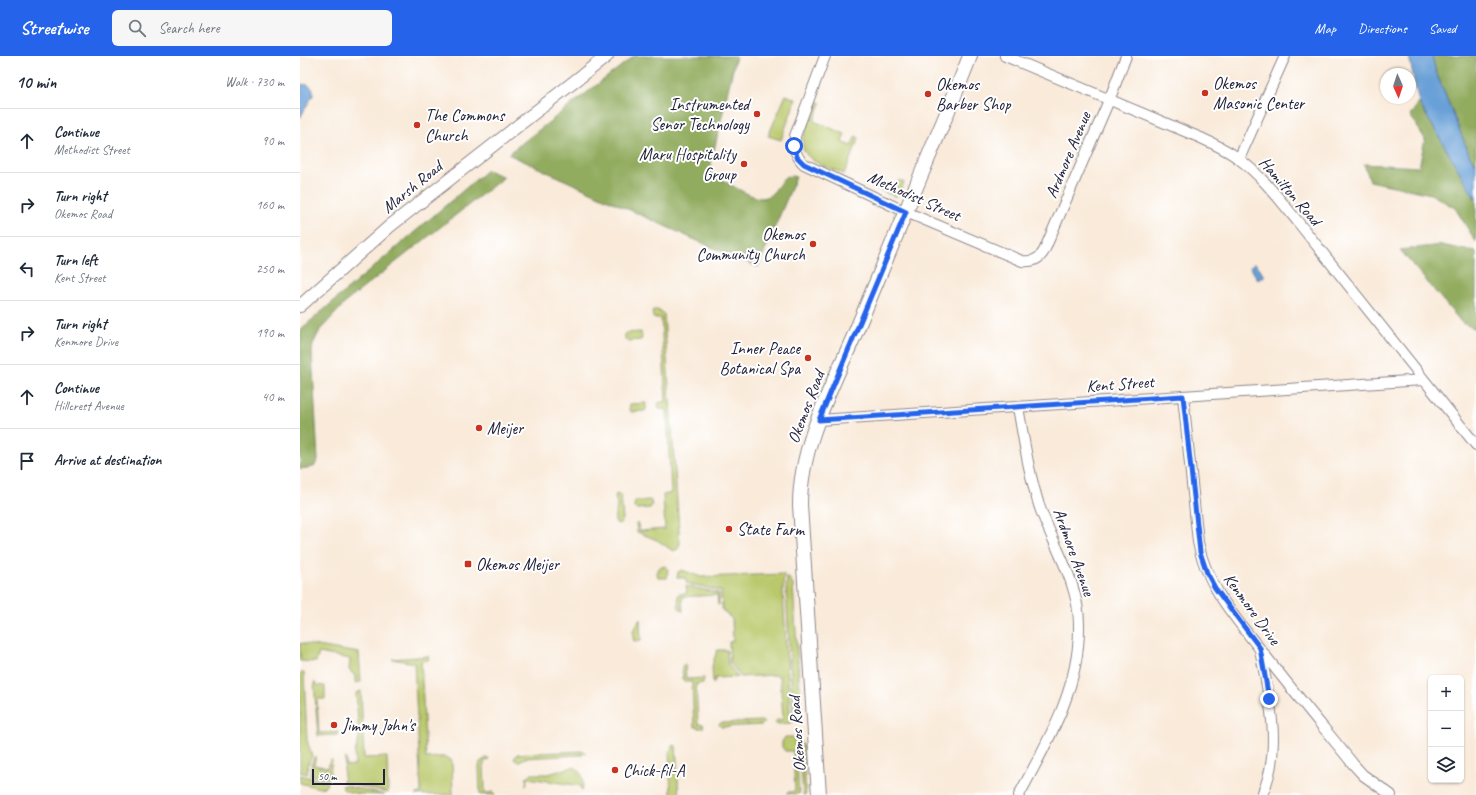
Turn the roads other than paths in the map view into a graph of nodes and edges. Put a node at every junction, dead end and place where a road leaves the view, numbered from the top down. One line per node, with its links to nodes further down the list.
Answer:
1 (607, 56): 11 (street, Marsh Road)
2 (826, 56): 9 (street, Methodist Street)
3 (970, 56): 9 (main road, Okemos Road)
4 (1005, 56): 7 (street, Hamilton Road)
5 (1126, 56): 7 (street, Ardmore Avenue)
6 (1285, 56): 8 (street)
7 (1110, 98): 8 (street, Hamilton Road); 10 (street, Ardmore Avenue)
8 (1239, 159): 12 (street, Hamilton Road)
9 (906, 212): 10 (street, Methodist Street); 15 (main road, Okemos Road)
10 (1031, 261)
11 (300, 306)
12 (1423, 380): 13 (street, Kent Street); 16 (street, Hamilton Road)
13 (1183, 396): 14 (street, Kent Street); 17 (street, Kenmore Drive)
14 (1018, 407): 15 (street, Kent Street); 21 (street, Ardmore Avenue)
15 (819, 420): 20 (main road, Okemos Road)
16 (1476, 446)
17 (1260, 648): 18 (street, Kenmore Drive); 19 (street)
18 (1287, 683): 19 (street); 23 (street, Kenmore Drive)
19 (1269, 699): 22 (street)
20 (819, 795)
21 (1019, 795)
22 (1262, 795)
23 (1392, 795)

